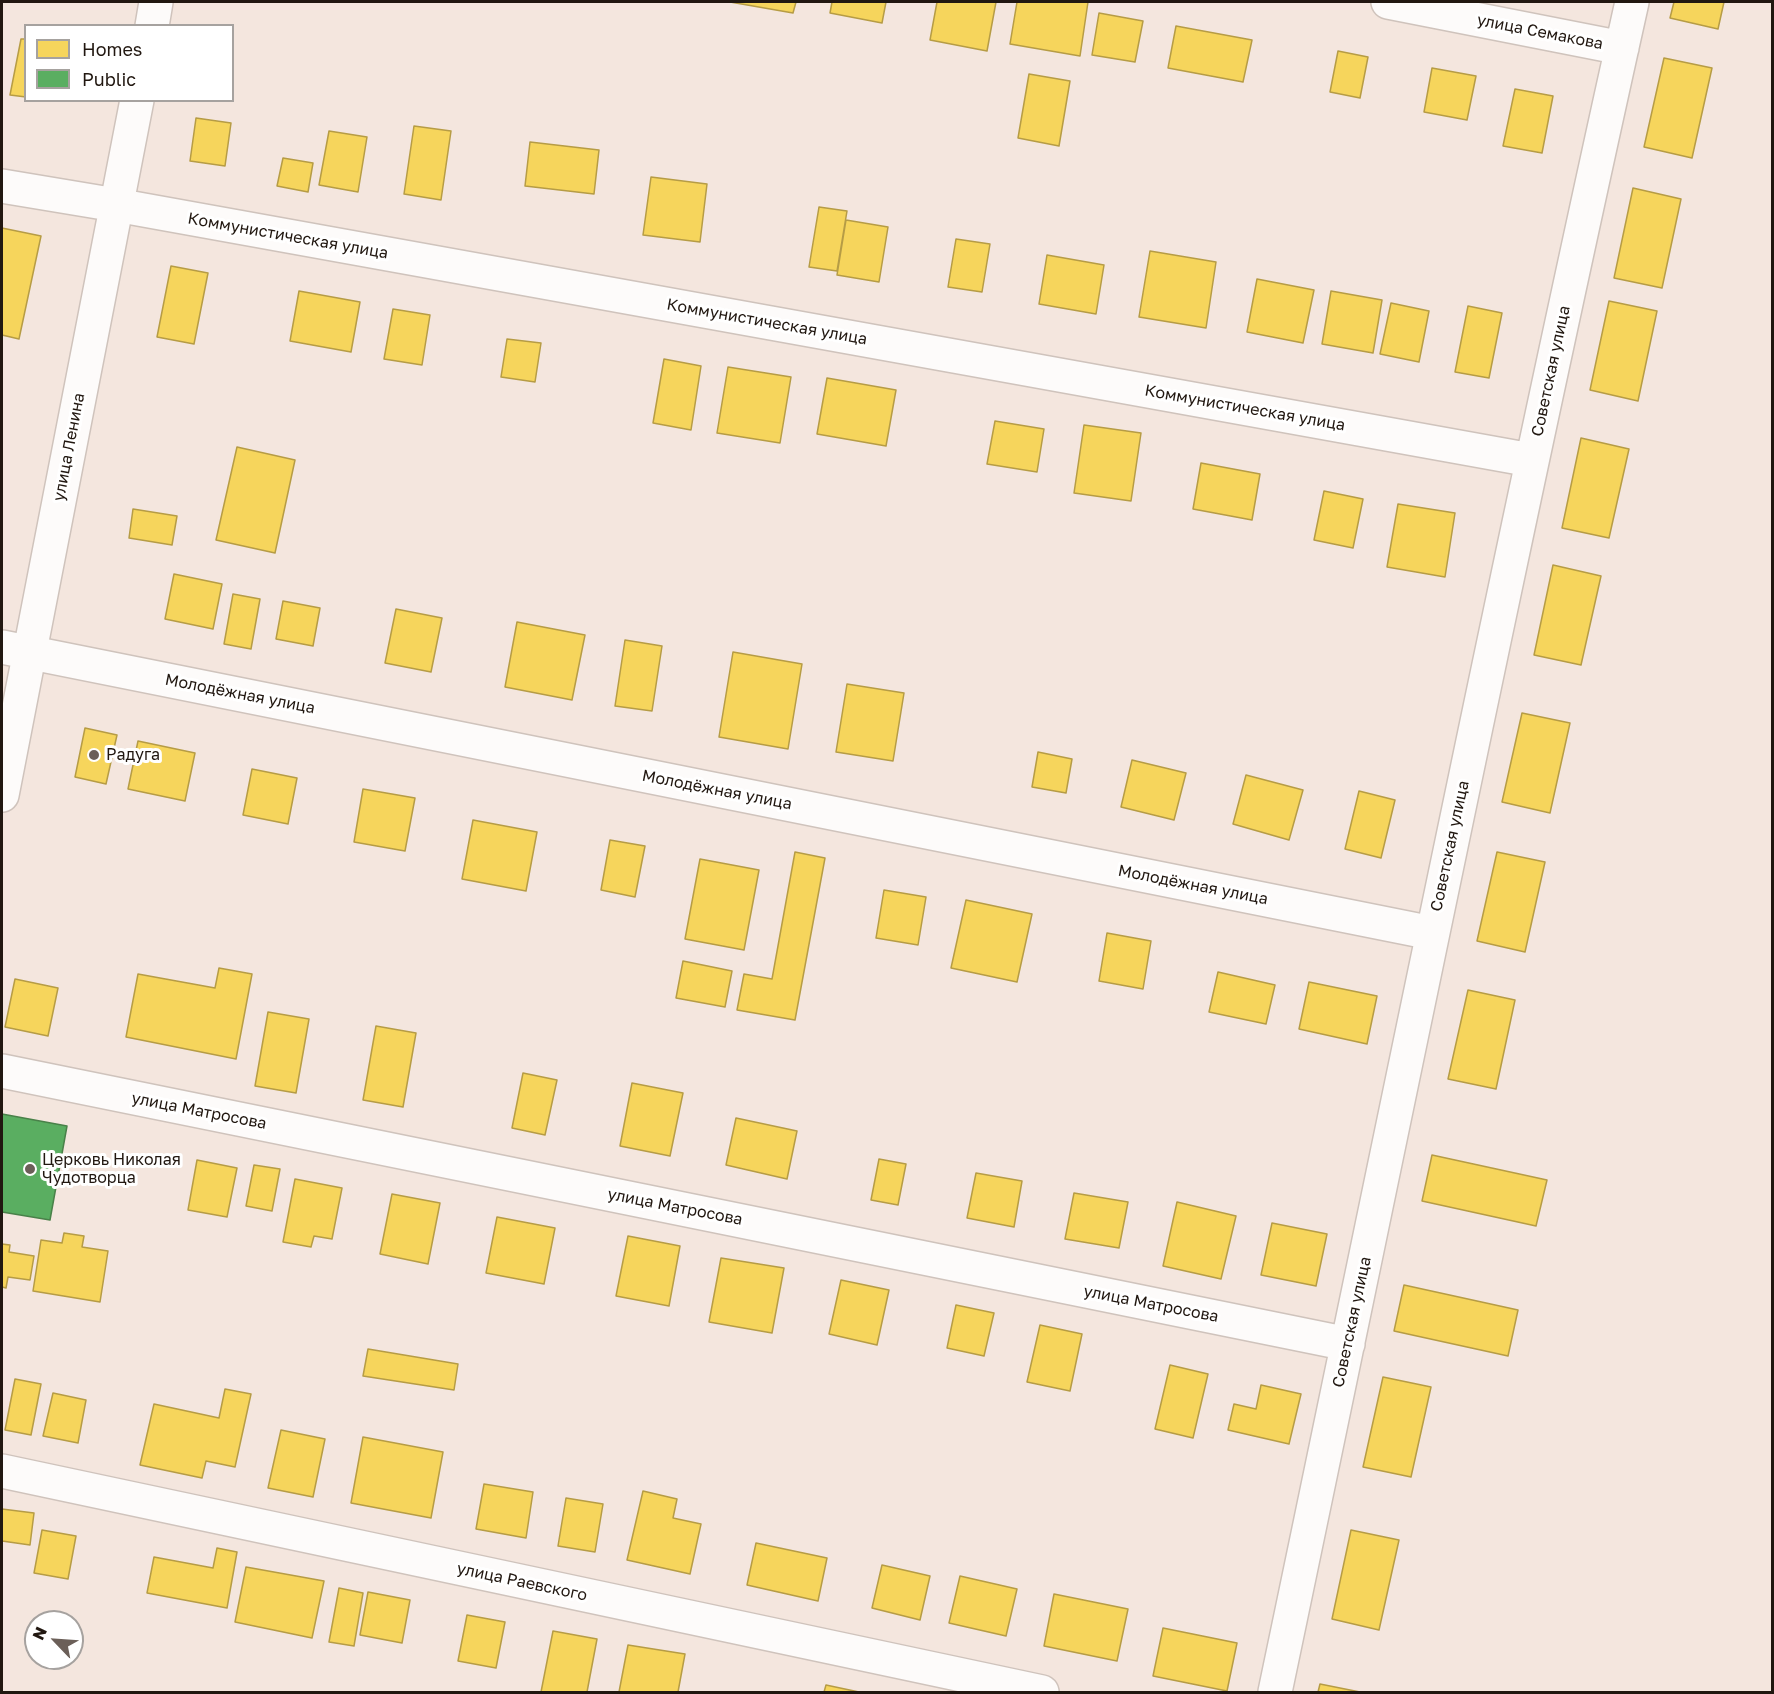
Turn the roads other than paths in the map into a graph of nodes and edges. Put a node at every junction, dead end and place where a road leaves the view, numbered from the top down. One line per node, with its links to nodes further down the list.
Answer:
1 (156, 2): 4 (street)
2 (1388, 2): 5 (street, улица Семакова)
3 (1632, 2): 5 (street, Советская улица)
4 (152, 24)
5 (1622, 48): 9 (street, Советская улица)
6 (137, 102): 8 (street, улица Ленина)
7 (2, 186): 8 (street, Коммунистическая улица)
8 (116, 205): 9 (street, Коммунистическая улица); 10 (street, улица Ленина)
9 (1531, 460): 12 (street, Советская улица)
10 (15, 649): 11 (street, улица Ленина); 12 (street, Молодёжная улица)
11 (2, 795)
12 (1432, 933): 14 (street, Советская улица)
13 (2, 1071): 14 (street, улица Матросова)
14 (1348, 1344): 17 (street, Советская улица)
15 (2, 1471): 16 (street, улица Раевского)
16 (1042, 1692)
17 (1275, 1692)

